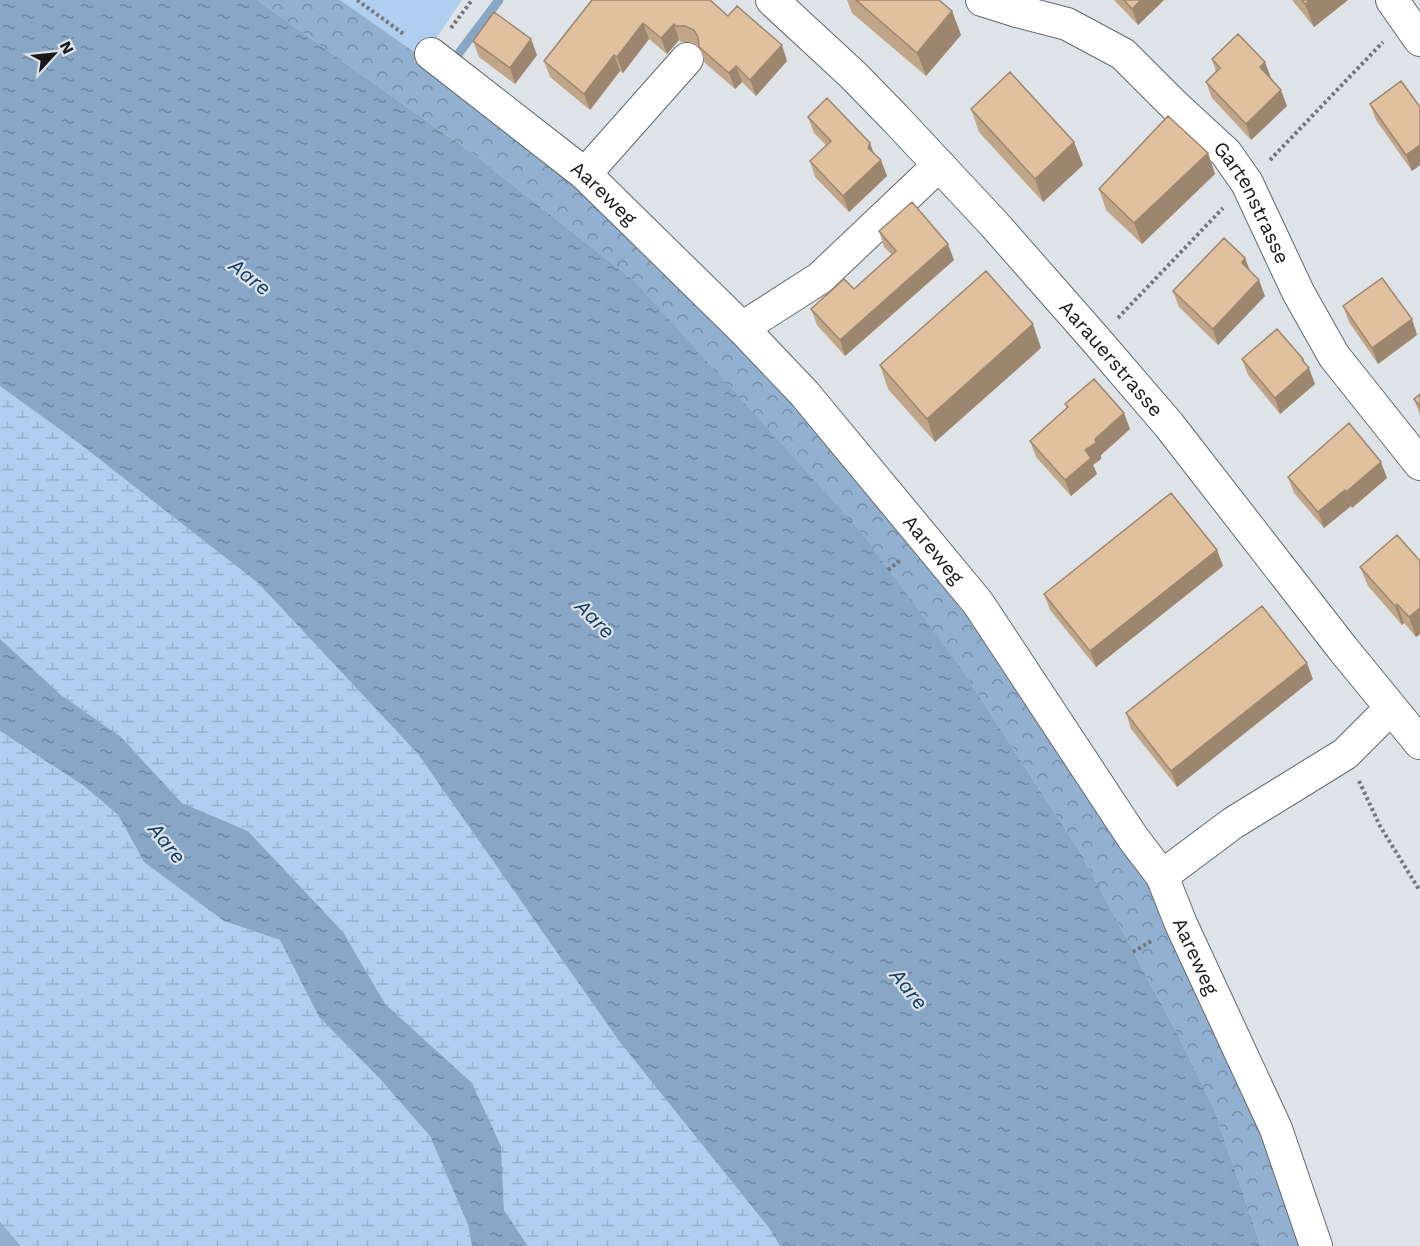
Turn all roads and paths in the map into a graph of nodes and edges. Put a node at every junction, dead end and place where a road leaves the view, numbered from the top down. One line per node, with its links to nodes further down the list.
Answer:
1 (357, 0): 7 (path)
2 (982, 0): 5 (street, Gartenstrasse)
3 (1392, 0): 6 (street)
4 (793, 6): 9 (street, Aarauerstrasse)
5 (1020, 6): 12 (street, Gartenstrasse)
6 (1420, 40)
7 (431, 54): 10 (street, Aareweg)
8 (687, 59): 10 (street)
9 (939, 165): 11 (street); 13 (street, Aarauerstrasse)
10 (585, 174): 11 (street, Aareweg)
11 (742, 328): 16 (street, Aareweg)
12 (1420, 464)
13 (1391, 708): 14 (street, Aarauerstrasse); 15 (street)
14 (1420, 743)
15 (1345, 754): 16 (street); 17 (path)
16 (1162, 876): 18 (street, Aareweg)
17 (1420, 891)
18 (1316, 1246)

